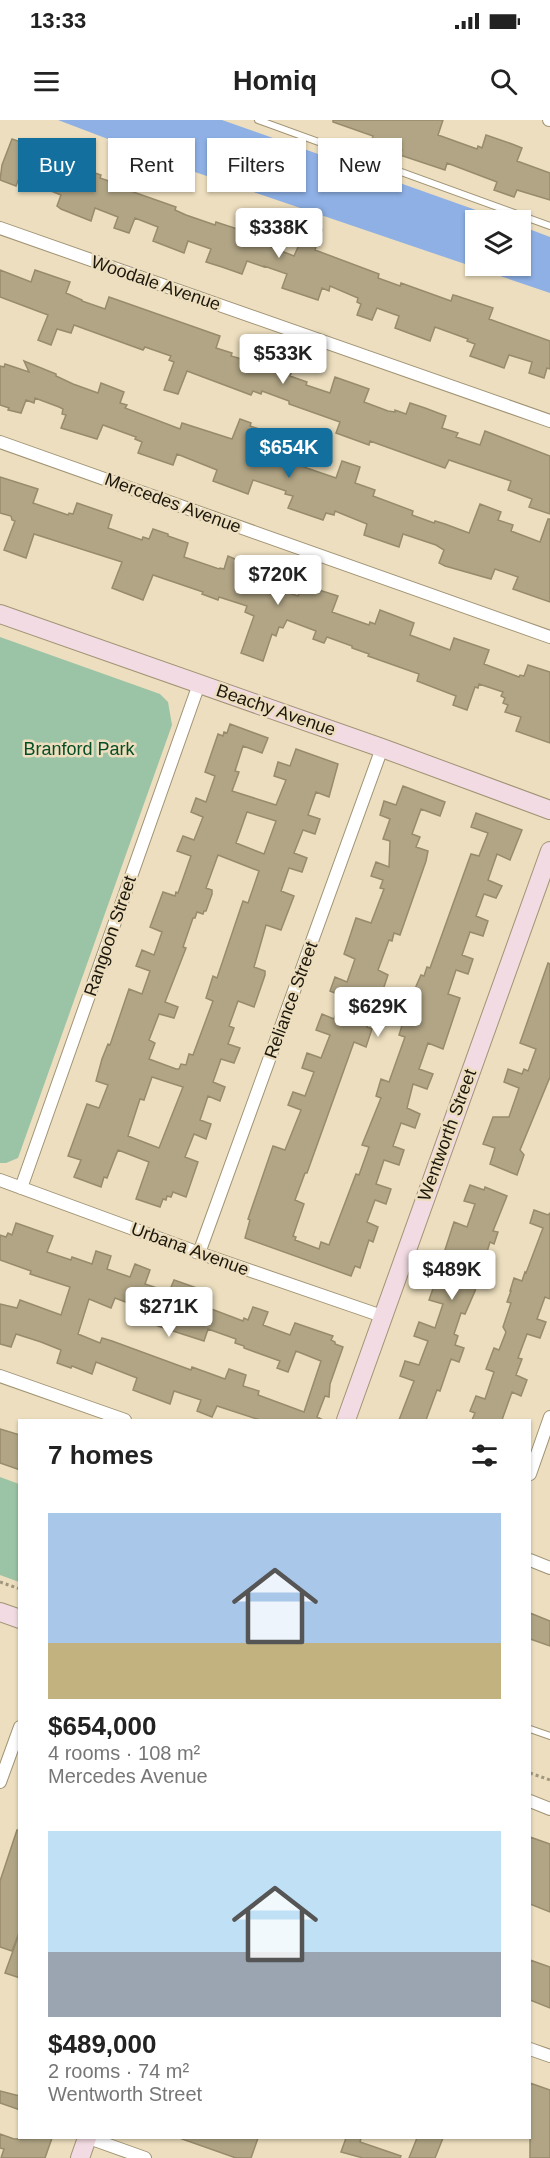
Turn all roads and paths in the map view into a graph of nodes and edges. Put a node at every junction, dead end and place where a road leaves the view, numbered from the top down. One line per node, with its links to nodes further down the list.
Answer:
1 (258, 120): 2 (lane)
2 (550, 226)
3 (0, 228): 4 (street, Woodale Avenue)
4 (550, 421)
5 (0, 442): 7 (street, Mercedes Avenue)
6 (0, 614): 8 (street, Beachy Avenue)
7 (550, 637)
8 (199, 684): 9 (street, Beachy Avenue); 13 (street, Rangoon Street)
9 (382, 748): 10 (street, Beachy Avenue); 14 (street, Reliance Street)
10 (550, 810)
11 (550, 851): 15 (street, Wentworth Street)
12 (0, 1180): 13 (street, Urbana Avenue)
13 (21, 1188): 14 (street, Urbana Avenue)
14 (199, 1253): 15 (street, Urbana Avenue)
15 (382, 1316): 19 (street, Wentworth Street)
16 (0, 1376): 18 (street)
17 (550, 1417): 20 (street)
18 (122, 1419)
19 (346, 1419)
20 (531, 1471)
21 (531, 1560): 22 (street)
22 (550, 1568)
23 (0, 1582): 24 (path)
24 (18, 1588)
25 (0, 1612): 26 (street)
26 (18, 1618)
27 (531, 1728): 29 (lane)
28 (18, 1732): 32 (street)
29 (550, 1736)
30 (531, 1773): 31 (path)
31 (550, 1780)
32 (0, 1782)
33 (531, 1801): 34 (street)
34 (550, 1809)
35 (531, 2049): 36 (street)
36 (550, 2056)
37 (88, 2139): 39 (street)
38 (91, 2139): 40 (street)
39 (80, 2158)
40 (145, 2158)

